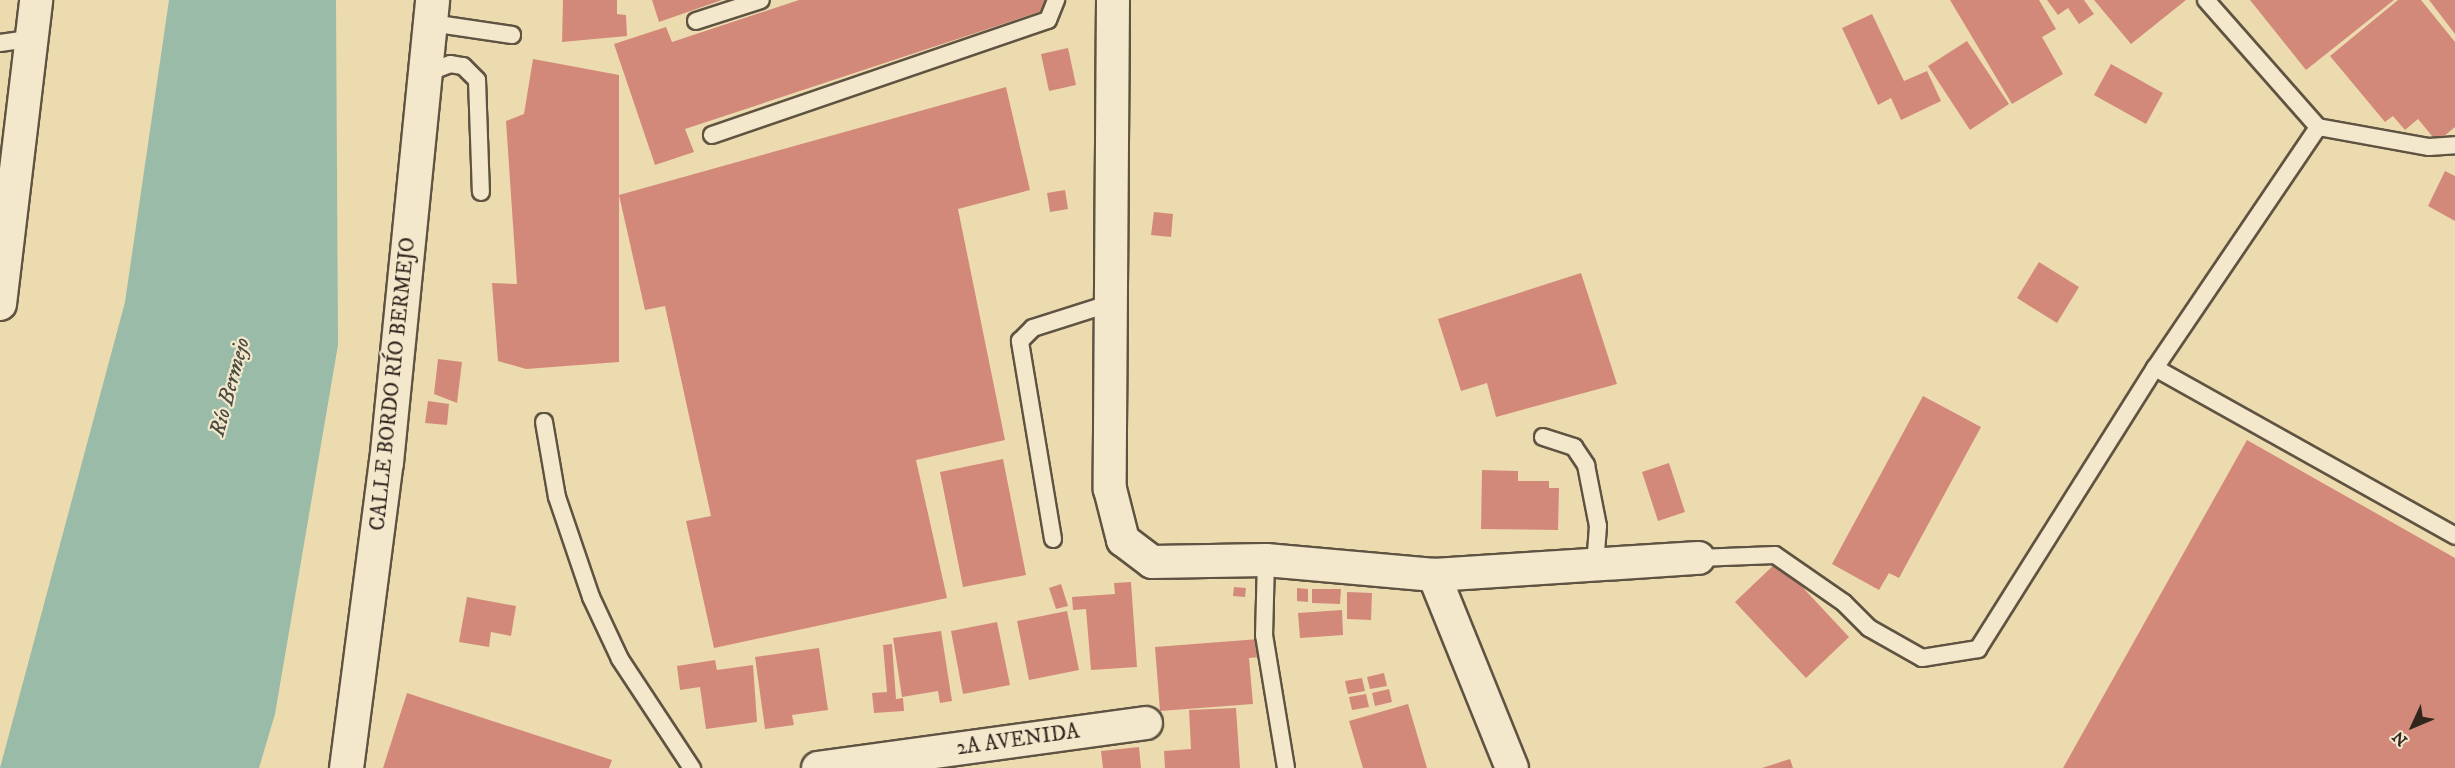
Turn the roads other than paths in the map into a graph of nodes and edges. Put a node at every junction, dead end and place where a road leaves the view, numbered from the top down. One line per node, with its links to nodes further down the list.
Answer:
1 (36, 0): 9 (street)
2 (761, 0): 7 (lane)
3 (1056, 0): 13 (lane)
4 (1113, 0): 16 (street)
5 (2206, 0): 12 (lane)
6 (431, 12): 8 (lane); 11 (main road, CALLE BORDO RÍO BERMEJO)
7 (696, 21)
8 (512, 35)
9 (34, 38): 10 (lane); 17 (street)
10 (0, 43)
11 (427, 73): 15 (lane); 28 (main road, CALLE BORDO RÍO BERMEJO)
12 (2318, 127): 14 (lane); 18 (lane)
13 (712, 135)
14 (2455, 145)
15 (481, 192)
16 (1113, 303): 22 (lane); 24 (street)
17 (0, 304)
18 (2155, 368): 21 (lane); 23 (lane)
19 (544, 422): 29 (lane)
20 (1543, 437): 25 (lane)
21 (2455, 536)
22 (1053, 539)
23 (1698, 558): 25 (street)
24 (1266, 560): 26 (street); 31 (lane)
25 (1595, 566): 26 (street)
26 (1434, 575): 32 (street)
27 (1146, 723): 30 (street, 2A AVENIDA)
28 (346, 768)
29 (692, 768)
30 (818, 768)
31 (1286, 768)
32 (1512, 768)

